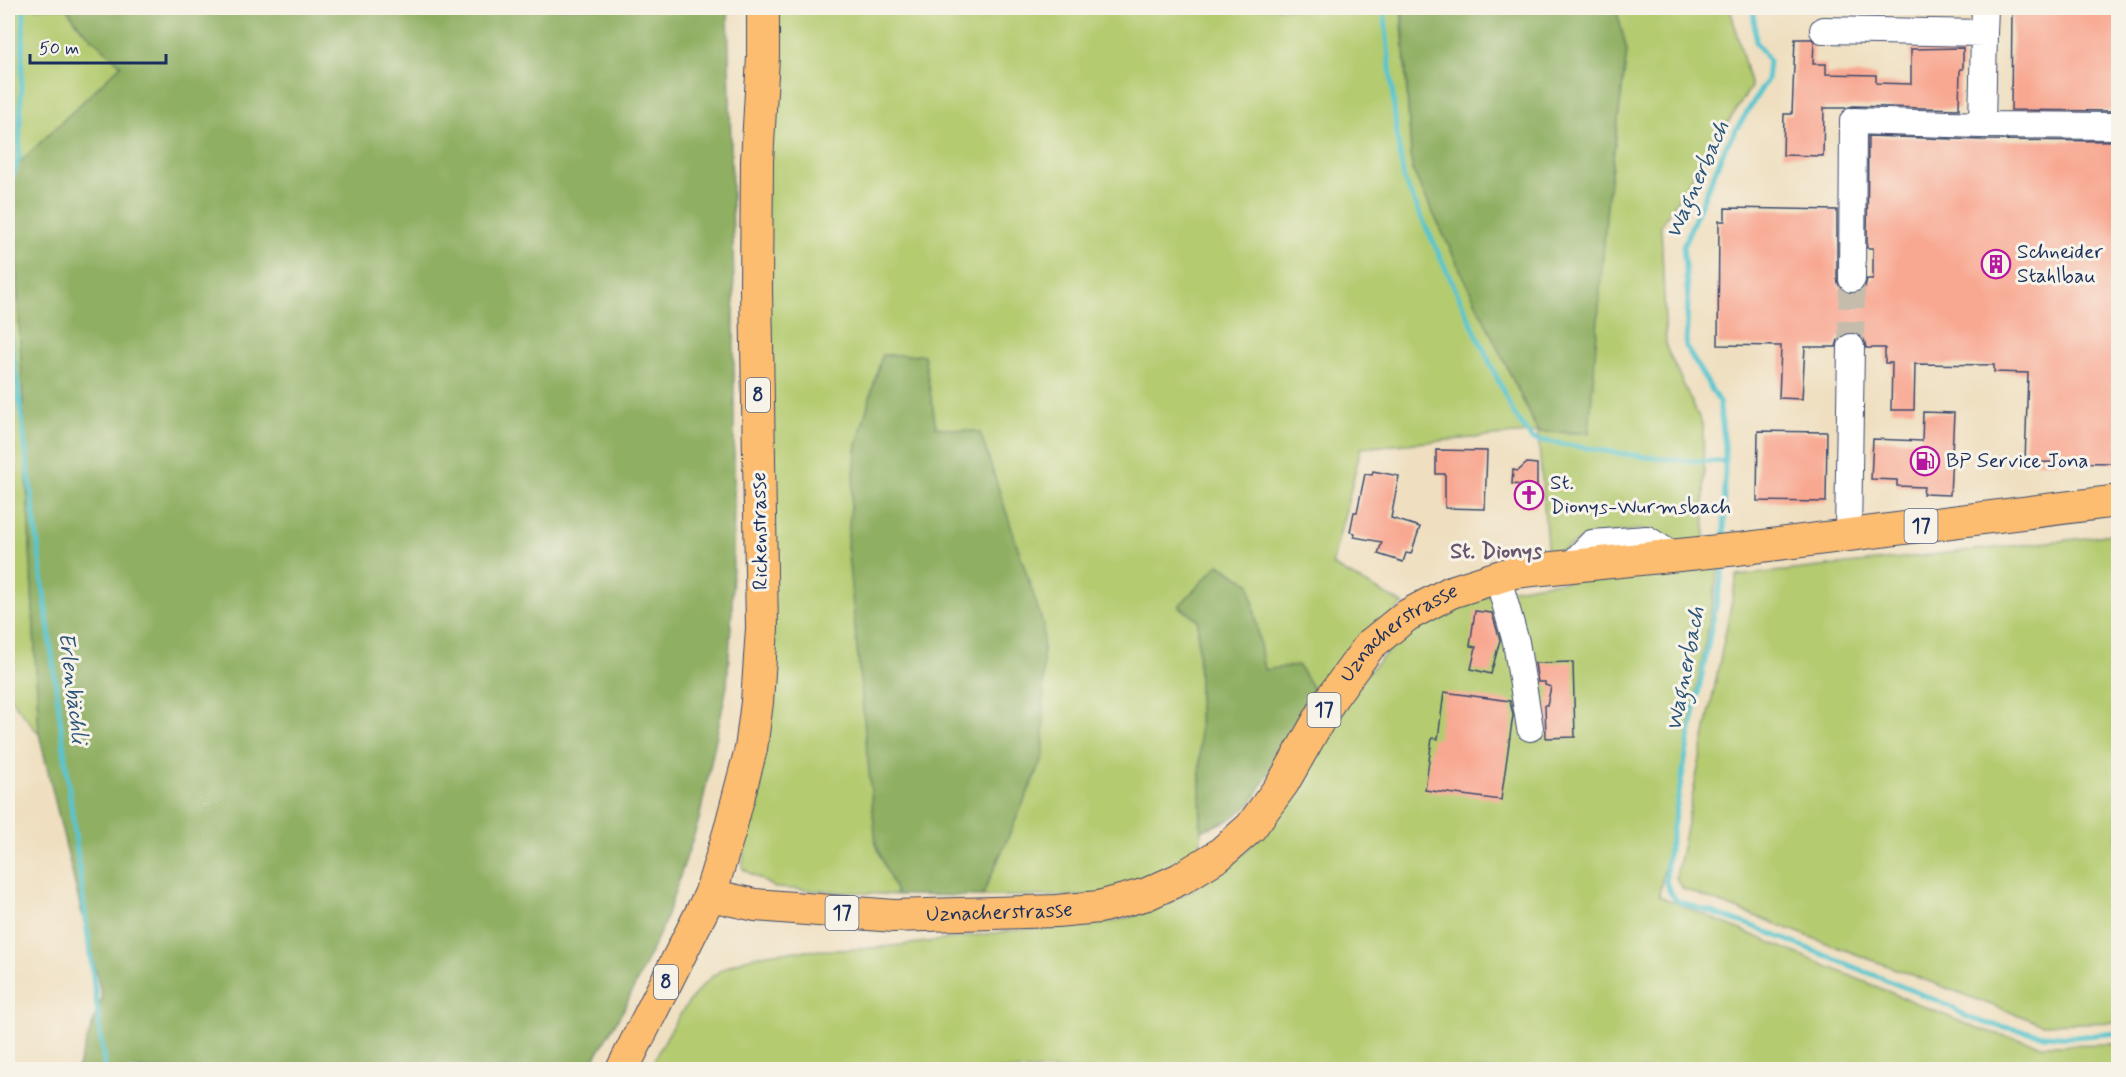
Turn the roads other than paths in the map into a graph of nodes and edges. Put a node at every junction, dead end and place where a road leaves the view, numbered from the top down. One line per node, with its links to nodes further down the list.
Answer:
1 (746, 8): 8 (main road, Rickenstrasse / 8)
2 (763, 8): 8 (main road, Rickenstrasse / 8)
3 (1985, 8): 5 (street)
4 (1823, 30): 5 (street)
5 (1984, 33): 6 (street)
6 (1985, 125): 7 (street); 9 (street)
7 (2118, 126)
8 (757, 161): 15 (main road, Rickenstrasse / 8)
9 (1852, 279)
10 (1851, 347): 12 (street)
11 (2118, 501): 12 (main road, Uznacherstrasse / 17)
12 (1848, 534): 13 (main road, Uznacherstrasse / 17)
13 (1498, 578): 14 (street); 15 (main road, Uznacherstrasse / 17)
14 (1530, 728)
15 (710, 895): 16 (main road, 8)
16 (622, 1070)

